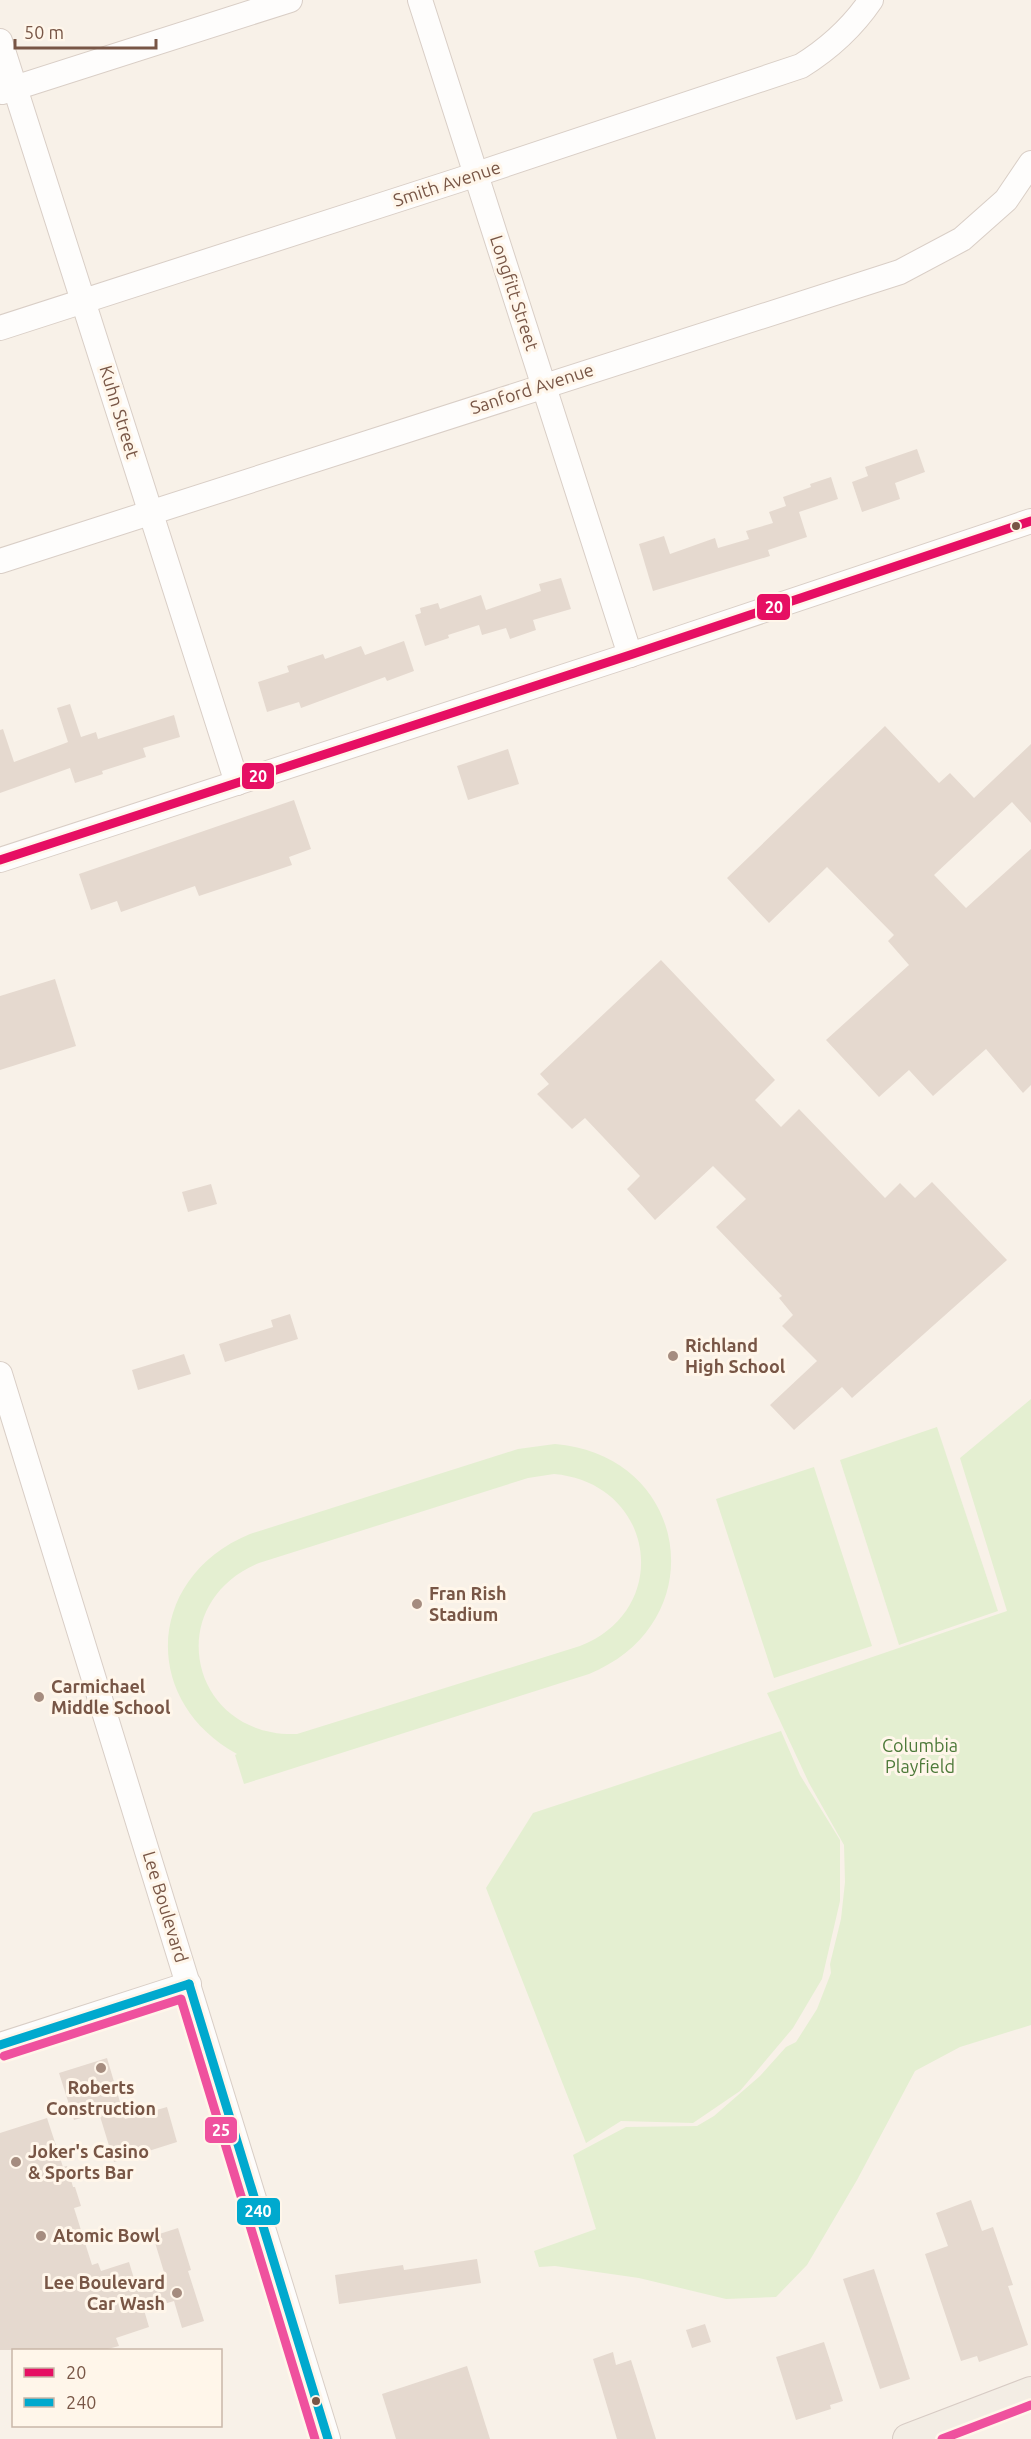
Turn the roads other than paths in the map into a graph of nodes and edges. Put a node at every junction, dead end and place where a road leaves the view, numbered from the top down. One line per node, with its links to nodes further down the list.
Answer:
1 (290, 0): 5 (street)
2 (420, 0): 7 (street, Longfitt Street)
3 (871, 0): 7 (street, Smith Avenue)
4 (0, 41): 5 (street, Kuhn Street)
5 (8, 91): 8 (street, Kuhn Street)
6 (1031, 163): 10 (street, Sanford Avenue)
7 (476, 175): 8 (street, Smith Avenue); 10 (street, Longfitt Street)
8 (85, 301): 9 (street, Smith Avenue); 11 (street, Kuhn Street)
9 (0, 328)
10 (544, 384): 11 (street, Sanford Avenue); 14 (street, Longfitt Street)
11 (150, 512): 13 (street, Sanford Avenue); 15 (street, Kuhn Street)
12 (1031, 521): 14 (street)
13 (0, 561)
14 (630, 655): 15 (street)
15 (237, 783): 16 (street)
16 (0, 860)
17 (0, 1374): 18 (street, Lee Boulevard)
18 (189, 1984): 19 (street); 21 (street, Lee Boulevard)
19 (0, 2045)
20 (1031, 2392): 22 (main road)
21 (328, 2439)
22 (909, 2439)

